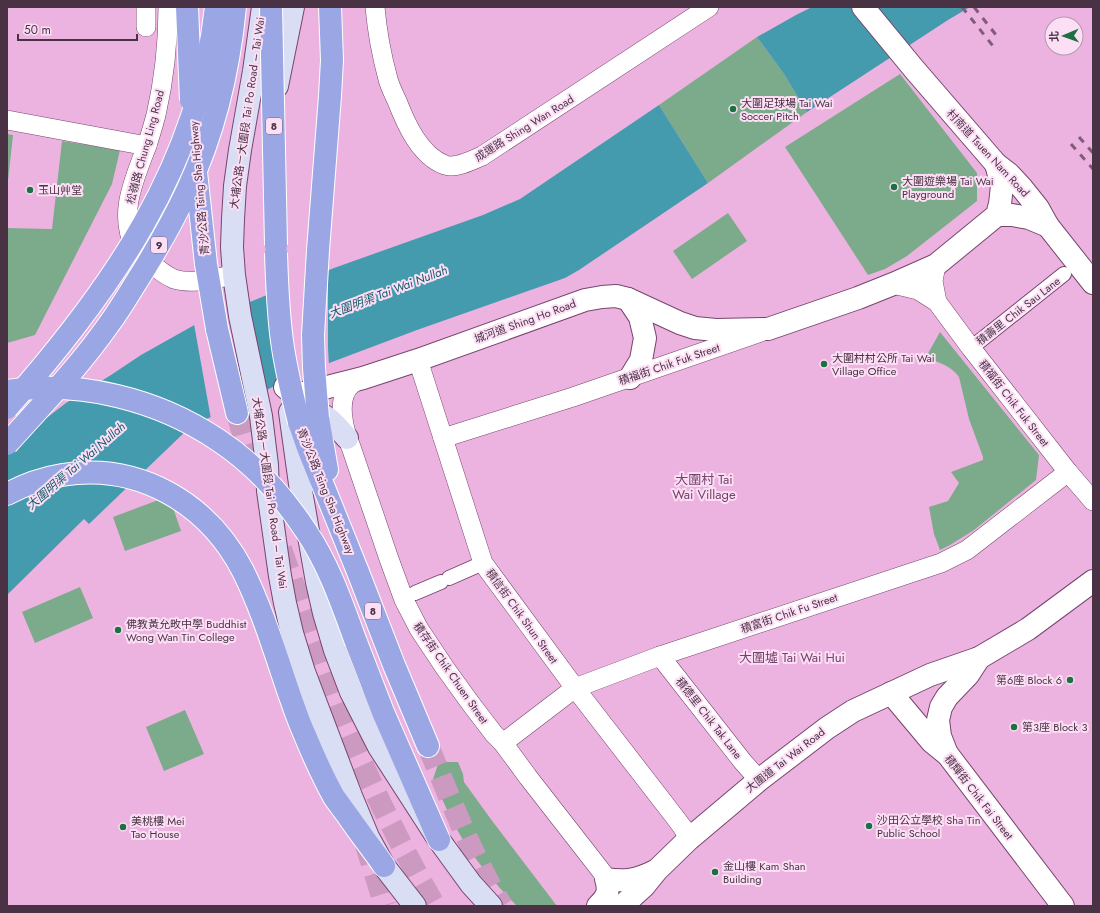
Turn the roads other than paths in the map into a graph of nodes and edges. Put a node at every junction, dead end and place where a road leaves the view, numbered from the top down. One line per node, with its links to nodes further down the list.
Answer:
1 (146, 7): 13 (street)
2 (168, 7): 15 (street, 松嶺路 Chung Ling Road)
3 (187, 7): 34 (highway, 青沙公路 Tsing Sha Highway, bridge)
4 (216, 7): 33 (highway, 9, bridge)
5 (235, 7): 38 (highway, 9, bridge)
6 (263, 7): 21 (main road, 大埔公路－大圍段 Tai Po Road – Tai Wai)
7 (271, 7): 42 (highway, 青沙公路 Tsing Sha Highway / 8, bridge)
8 (293, 7): 31 (main road)
9 (330, 7): 42 (highway, bridge)
10 (375, 7): 11 (street, 成運路 Shing Wan Road)
11 (709, 7)
12 (863, 7): 16 (street, 村南道 Tsuen Nam Road)
13 (146, 27)
14 (7, 120): 15 (street)
15 (147, 146): 21 (street, 松嶺路 Chung Ling Road)
16 (996, 164): 17 (street); 18 (street, 村南道 Tsuen Nam Road)
17 (997, 215): 18 (street); 19 (street)
18 (1048, 226): 22 (street, 村南道 Tsuen Nam Road)
19 (936, 265): 23 (street, 積福街 Chik Fuk Street); 25 (street, 積福街 Chik Fuk Street)
20 (1064, 274): 27 (street, 積壽里 Chik Sau Lane)
21 (235, 280): 44 (main road, 大埔公路－大圍段 Tai Po Road – Tai Wai)
22 (1093, 283)
23 (893, 284): 25 (street, 積福街 Chik Fuk Street); 26 (street, 積福街 Chik Fuk Street)
24 (628, 299): 26 (street, 城河道 Shing Ho Road); 28 (street, 城河道 Shing Ho Road); 30 (street)
25 (937, 302): 27 (street, 積福街 Chik Fuk Street)
26 (768, 329): 30 (street, 積福街 Chik Fuk Street)
27 (971, 348): 39 (street, 積福街 Chik Fuk Street)
28 (418, 360): 29 (street, 城河道 Shing Ho Road); 37 (street, 積信街 Chik Shun Street)
29 (363, 378): 31 (street, 城河道 Shing Ho Road); 36 (street, 積存街 Chik Chuen Street)
30 (630, 378): 37 (street, 積福街 Chik Fuk Street)
31 (285, 387): 35 (main road)
32 (7, 391): 57 (highway, bridge)
33 (7, 408)
34 (237, 413)
35 (293, 430): 36 (main road); 47 (main road)
36 (347, 438): 52 (street, 積存街 Chik Chuen Street)
37 (444, 438): 43 (street, 積信街 Chik Shun Street)
38 (7, 444)
39 (1068, 472): 41 (street, 積福街 Chik Fuk Street); 48 (street, 積富街 Chik Fu Street)
40 (7, 494): 58 (highway)
41 (1093, 501)
42 (334, 509): 53 (highway, 青沙公路 Tsing Sha Highway / 8)
43 (483, 564): 46 (street); 50 (street, 積信街 Chik Shun Street)
44 (280, 576): 47 (main road); 58 (main road, 大埔公路－大圍段 Tai Po Road – Tai Wai)
45 (1093, 581): 49 (street, 大圍道 Tai Wai Road)
46 (415, 593)
47 (335, 650): 57 (main road)
48 (660, 656): 50 (street, 積富街 Chik Fu Street); 55 (street, 積德里 Chik Tak Lane)
49 (978, 658): 51 (street, 大圍道 Tai Wai Road); 54 (street, 大圍道 Tai Wai Road)
50 (575, 688): 52 (street, 積富街 Chik Fu Street); 56 (street, 積信街 Chik Shun Street)
51 (891, 693): 54 (street, 積輝街 Chik Fai Street); 55 (street, 大圍道 Tai Wai Road)
52 (504, 743): 60 (street, 積存街 Chik Chuen Street)
53 (428, 746)
54 (948, 755): 65 (street, 積輝街 Chik Fai Street)
55 (759, 780): 56 (street, 大圍道 Tai Wai Road)
56 (689, 839): 59 (street, 大圍道 Tai Wai Road)
57 (438, 840): 62 (main road)
58 (384, 866): 61 (main road, 大埔公路－大圍段 Tai Po Road – Tai Wai)
59 (656, 870): 60 (street); 64 (street, 大圍道 Tai Wai Road)
60 (606, 879): 63 (street)
61 (415, 906)
62 (491, 906)
63 (598, 906)
64 (622, 906)
65 (1063, 906)

